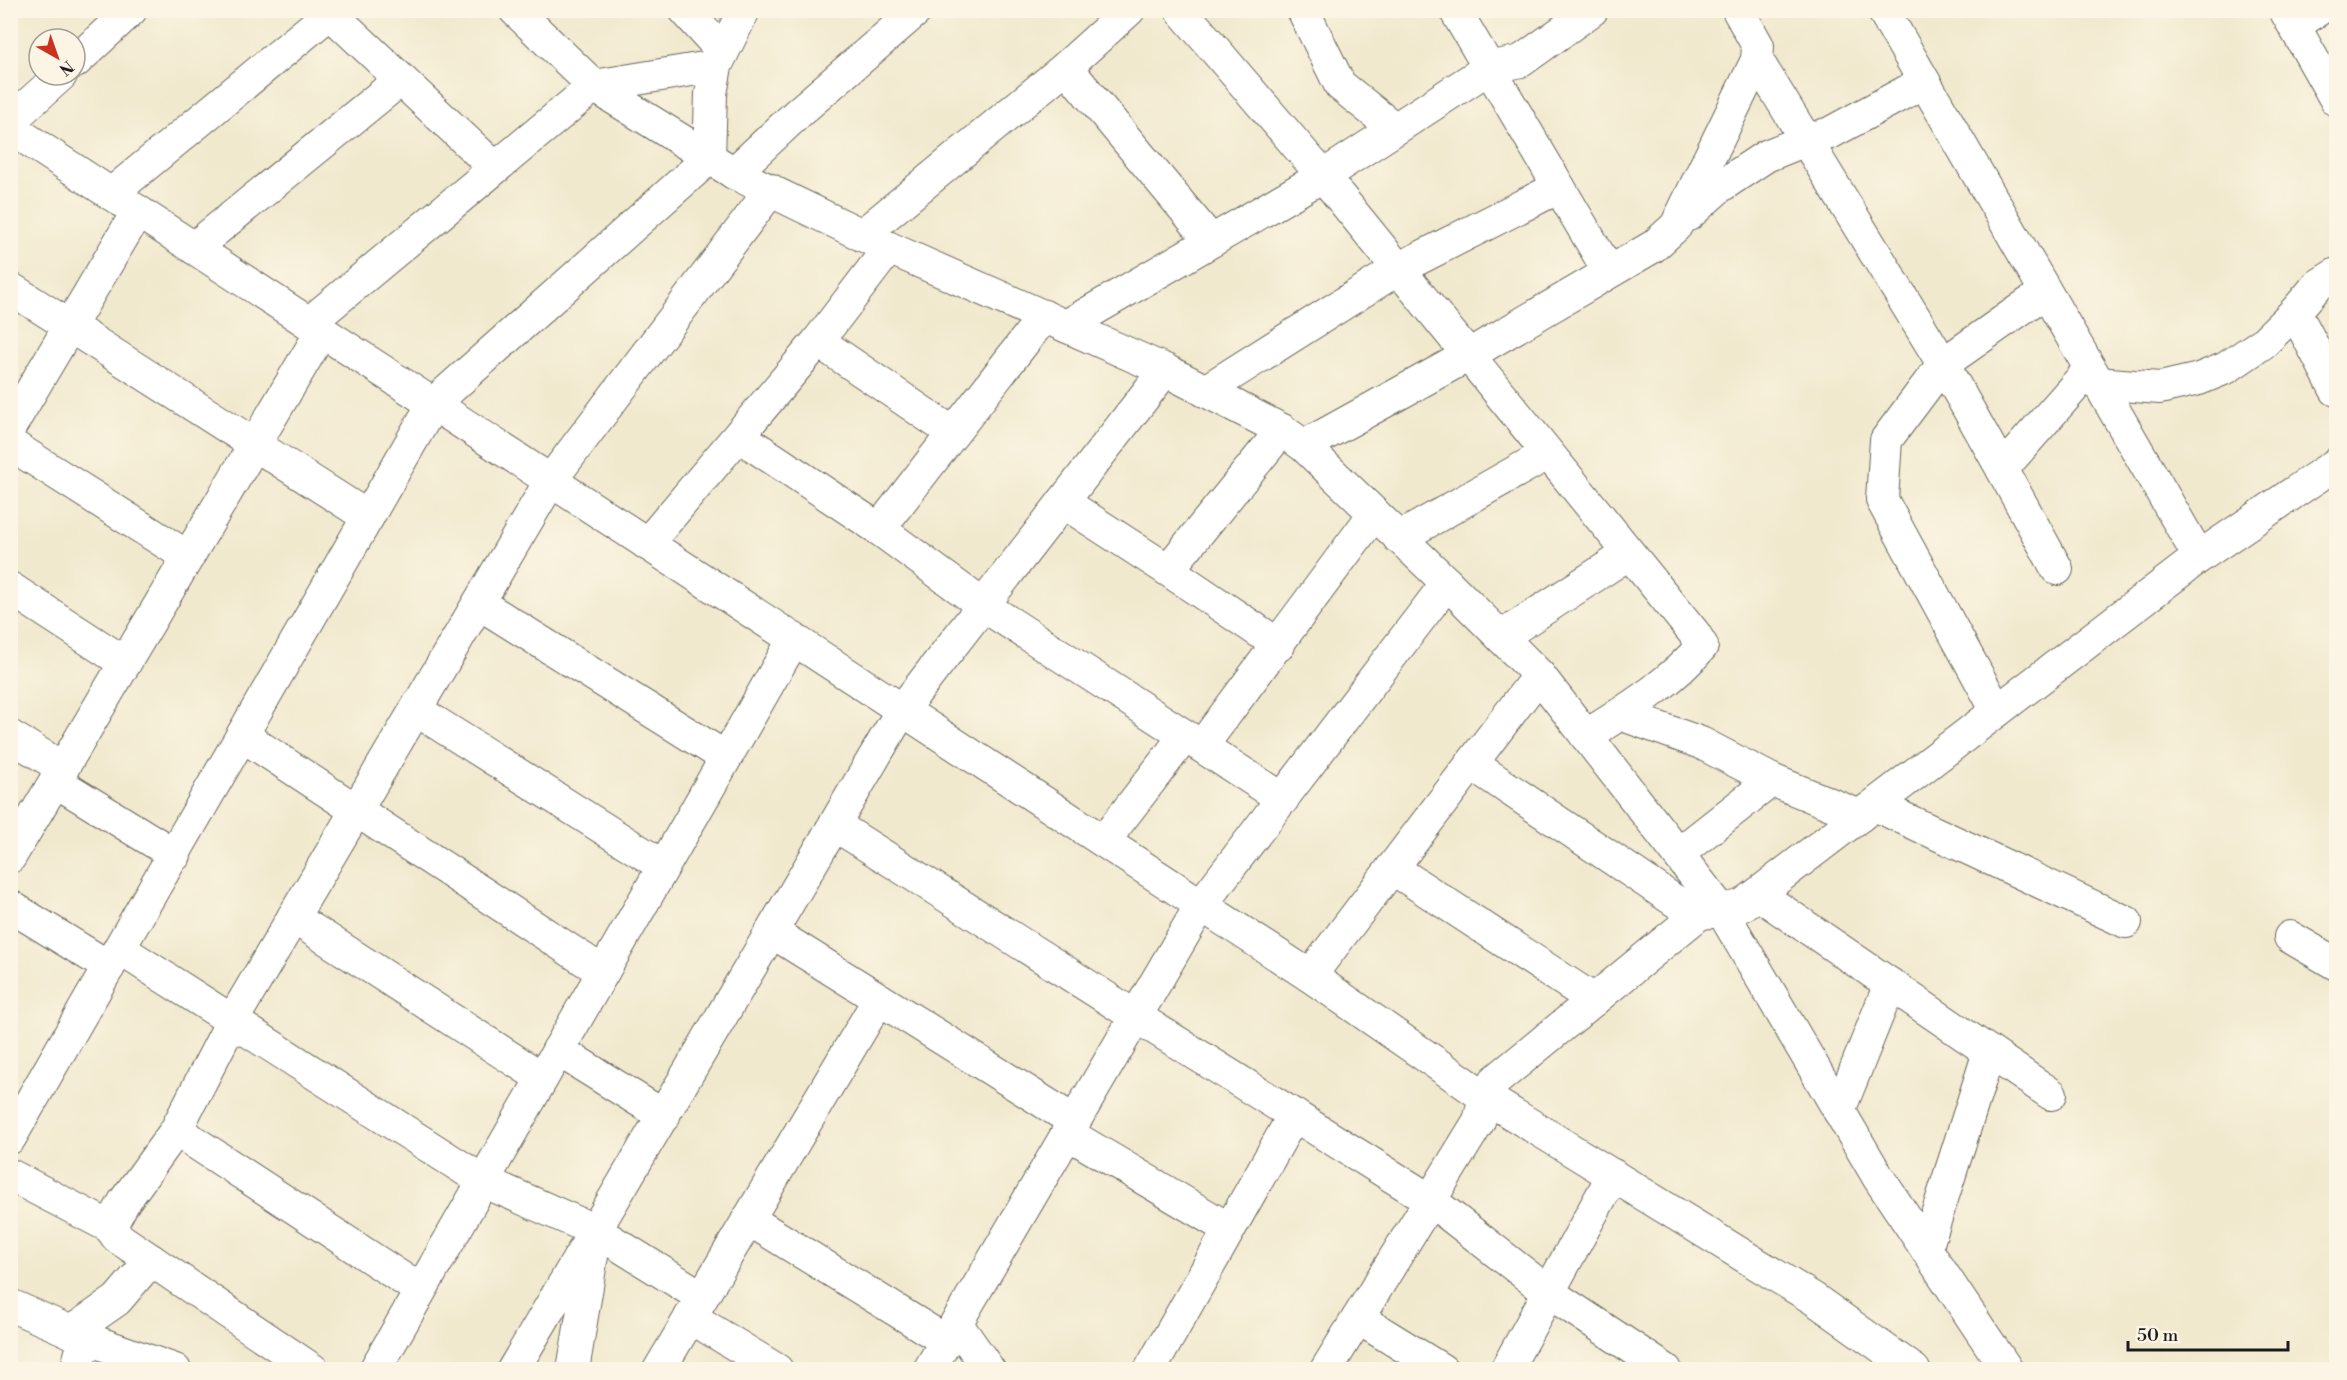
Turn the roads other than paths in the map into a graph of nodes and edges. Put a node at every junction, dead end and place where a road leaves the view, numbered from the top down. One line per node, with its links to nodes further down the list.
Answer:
1 (131, 10): 15 (street)
2 (515, 10): 22 (street)
3 (685, 10): 16 (street)
4 (744, 10): 16 (street)
5 (917, 10): 29 (street)
6 (1129, 10): 18 (street)
7 (1181, 10): 31 (street)
8 (1303, 10): 27 (street)
9 (1455, 10): 19 (street)
10 (1593, 10): 19 (street)
11 (1738, 10): 17 (street)
12 (1882, 10): 21 (street)
13 (328, 12): 20 (street); 34 (street)
14 (2299, 16): 24 (street)
15 (87, 51)
16 (719, 59): 22 (street); 29 (street)
17 (1757, 60): 28 (street); 36 (street)
18 (1066, 67): 37 (street); 38 (street)
19 (1489, 69): 27 (street); 32 (street)
20 (400, 80): 30 (street); 39 (street)
21 (1924, 82): 28 (street); 44 (street)
22 (594, 86): 29 (street); 30 (street)
23 (48, 87): 25 (street)
24 (2337, 100)
25 (10, 121)
26 (10, 128): 34 (street)
27 (1395, 129): 31 (street)
28 (1806, 140): 36 (street); 51 (street)
29 (722, 165): 33 (street); 56 (street)
30 (494, 167): 48 (street)
31 (1323, 176): 38 (street); 40 (street)
32 (1559, 187): 40 (street); 41 (street)
33 (771, 190): 37 (street); 66 (street)
34 (111, 194): 35 (street)
35 (138, 211): 39 (street); 47 (street)
36 (1676, 226): 41 (street)
37 (876, 241): 46 (street); 49 (street)
38 (1211, 241): 46 (street)
39 (194, 248): 48 (street)
40 (1398, 269): 50 (street); 55 (street)
41 (1609, 272): 50 (street)
42 (2337, 274): 45 (street)
43 (10, 288): 47 (street)
44 (2045, 292): 51 (street); 53 (street)
45 (2295, 312): 53 (street); 54 (street)
46 (1055, 321): 52 (street); 58 (street)
47 (70, 326): 57 (street); 62 (street)
48 (315, 327): 56 (street); 62 (street)
49 (818, 341): 58 (street); 59 (street)
50 (1467, 356): 60 (street); 63 (street)
51 (1943, 364): 65 (street); 89 (street)
52 (1165, 370): 55 (street); 67 (street)
53 (2094, 376): 65 (street); 75 (street)
54 (2337, 390)
55 (1205, 392): 60 (street)
56 (433, 404): 66 (street); 69 (street)
57 (10, 427)
58 (952, 433): 70 (street)
59 (740, 436): 70 (street); 72 (street)
60 (1293, 438): 68 (street); 77 (street)
61 (10, 444): 74 (street)
62 (255, 445): 69 (street); 74 (street)
63 (1547, 454): 71 (street); 73 (street)
64 (2337, 464): 75 (street)
65 (2002, 469): 76 (street)
66 (551, 480): 72 (street); 80 (street)
67 (1063, 502): 77 (street); 81 (street)
68 (1374, 514): 71 (street); 84 (street)
69 (368, 516): 92 (street)
70 (879, 529): 81 (street)
71 (1399, 538): 78 (street)
72 (647, 544): 83 (street)
73 (1628, 554): 82 (street); 90 (street)
74 (188, 557): 85 (street)
75 (2199, 557): 89 (street)
76 (2057, 569)
77 (1168, 570): 84 (street)
78 (1447, 583): 82 (street); 99 (street)
79 (10, 588): 85 (street)
80 (480, 604): 87 (street); 95 (street)
81 (984, 606): 88 (street); 94 (street)
82 (1501, 637): 86 (street)
83 (794, 639): 88 (street); 95 (street)
84 (1279, 645): 94 (street)
85 (125, 663): 97 (street)
86 (1539, 675): 93 (street); 96 (street)
87 (416, 710): 100 (street); 107 (street)
88 (903, 710): 102 (street); 103 (street)
89 (1997, 711): 101 (street)
90 (1620, 714): 93 (street); 98 (street)
91 (10, 736): 97 (street)
92 (243, 736): 100 (street); 105 (street)
93 (1586, 736): 104 (street)
94 (1193, 742): 99 (street); 103 (street)
95 (726, 757): 107 (street)
96 (1472, 764): 108 (street); 112 (street)
97 (59, 775): 105 (street); 106 (street)
98 (1772, 780): 101 (street); 104 (street)
99 (1283, 799): 110 (street)
100 (355, 810): 113 (street); 119 (street)
101 (1868, 810): 109 (street); 114 (street)
102 (835, 825): 115 (street); 124 (street)
103 (1104, 842): 110 (street)
104 (1678, 854): 112 (street)
105 (175, 855): 117 (street)
106 (10, 857)
107 (663, 866): 119 (street)
108 (1392, 868): 120 (street); 123 (street)
109 (1758, 894): 112 (street); 121 (street)
110 (1201, 905): 120 (street); 124 (street)
111 (10, 906): 117 (street)
112 (1711, 912): 123 (street); 131 (street)
113 (293, 917): 125 (street); 128 (street)
114 (2126, 922)
115 (772, 932): 122 (street); 133 (street)
116 (2290, 937): 118 (street)
117 (115, 958): 125 (street); 136 (street)
118 (2337, 964)
119 (603, 972): 126 (street)
120 (1310, 976): 130 (street)
121 (1890, 984): 127 (street); 131 (street)
122 (879, 999): 134 (street); 141 (street)
123 (1594, 1000): 130 (street)
124 (1135, 1016): 132 (street); 134 (street)
125 (232, 1021): 135 (street); 139 (street)
126 (558, 1050): 128 (street); 133 (street)
127 (1989, 1053): 129 (street); 145 (street)
128 (542, 1078): 139 (street)
129 (2051, 1094)
130 (1485, 1097): 138 (street); 140 (street)
131 (1839, 1111): 145 (street)
132 (1294, 1114): 140 (street); 143 (street)
133 (664, 1116): 144 (street)
134 (1071, 1127): 143 (street); 152 (street)
135 (176, 1130): 142 (street); 147 (street)
136 (10, 1138)
137 (10, 1175): 142 (street)
138 (1612, 1175): 148 (street); 169 (street)
139 (483, 1181): 144 (street); 147 (street)
140 (1430, 1200): 148 (street); 151 (street)
141 (748, 1219): 150 (street); 152 (street)
142 (110, 1227): 146 (street)
143 (1229, 1229): 164 (street)
144 (596, 1231): 150 (street); 158 (street); 159 (street)
145 (1926, 1249): 170 (street)
146 (151, 1260): 153 (street); 156 (street)
147 (420, 1290): 157 (street)
148 (1548, 1292): 167 (street); 168 (street)
149 (10, 1305): 153 (street)
150 (696, 1307): 160 (street); 161 (street)
151 (1358, 1318): 165 (street); 166 (street)
152 (951, 1332): 162 (street); 163 (street)
153 (78, 1335): 154 (street); 155 (street)
154 (171, 1369)
155 (76, 1370)
156 (313, 1370)
157 (375, 1370)
158 (513, 1370)
159 (573, 1370)
160 (659, 1370)
161 (777, 1370)
162 (929, 1370)
163 (989, 1370)
164 (1149, 1370)
165 (1326, 1370)
166 (1442, 1370)
167 (1506, 1370)
168 (1666, 1370)
169 (1914, 1370)
170 (2007, 1370)

